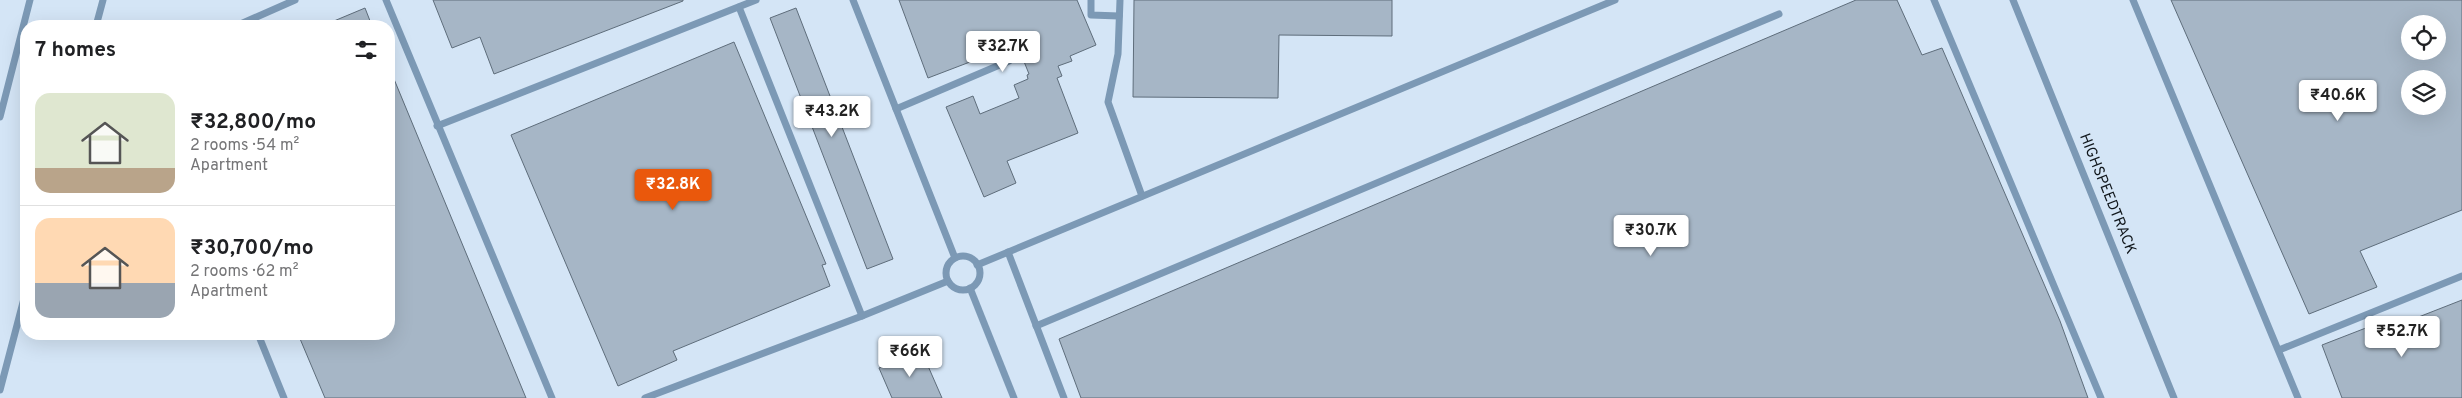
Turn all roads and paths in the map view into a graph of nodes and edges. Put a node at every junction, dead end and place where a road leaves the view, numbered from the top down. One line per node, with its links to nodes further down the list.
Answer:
1 (30, 0): 16 (lane)
2 (103, 0): 17 (lane)
3 (295, 0): 18 (lane)
4 (386, 0): 19 (lane)
5 (756, 0): 13 (lane)
6 (853, 0): 23 (lane)
7 (1091, 0): 15 (lane)
8 (1120, 0): 15 (lane)
9 (1615, 0): 26 (lane)
10 (1934, 0): 44 (lane)
11 (2013, 0): 45 (lane, HIGHSPEEDTRACK)
12 (2133, 0): 37 (lane)
13 (739, 7): 25 (lane); 34 (lane)
14 (1780, 14): 35 (lane)
15 (1119, 16): 26 (lane)
16 (25, 20)
17 (98, 20)
18 (250, 20)
19 (394, 20)
20 (395, 22): 25 (lane)
21 (20, 39): 24 (lane)
22 (1009, 61): 23 (lane)
23 (896, 109): 28 (lane)
24 (0, 117)
25 (437, 126): 40 (lane)
26 (1142, 196): 27 (lane)
27 (1008, 252): 29 (lane); 35 (lane)
28 (955, 258): 29 (lane); 31 (lane)
29 (977, 265): 32 (lane)
30 (2462, 276): 37 (lane)
31 (948, 280): 32 (lane); 34 (lane)
32 (970, 288): 42 (lane)
33 (20, 314): 38 (lane)
34 (862, 316): 41 (lane)
35 (1036, 326): 43 (lane)
36 (260, 340): 39 (lane)
37 (2279, 350): 46 (lane)
38 (0, 390)
39 (284, 398)
40 (552, 398)
41 (646, 398)
42 (1014, 398)
43 (1064, 398)
44 (2101, 398)
45 (2174, 398)
46 (2298, 398)

